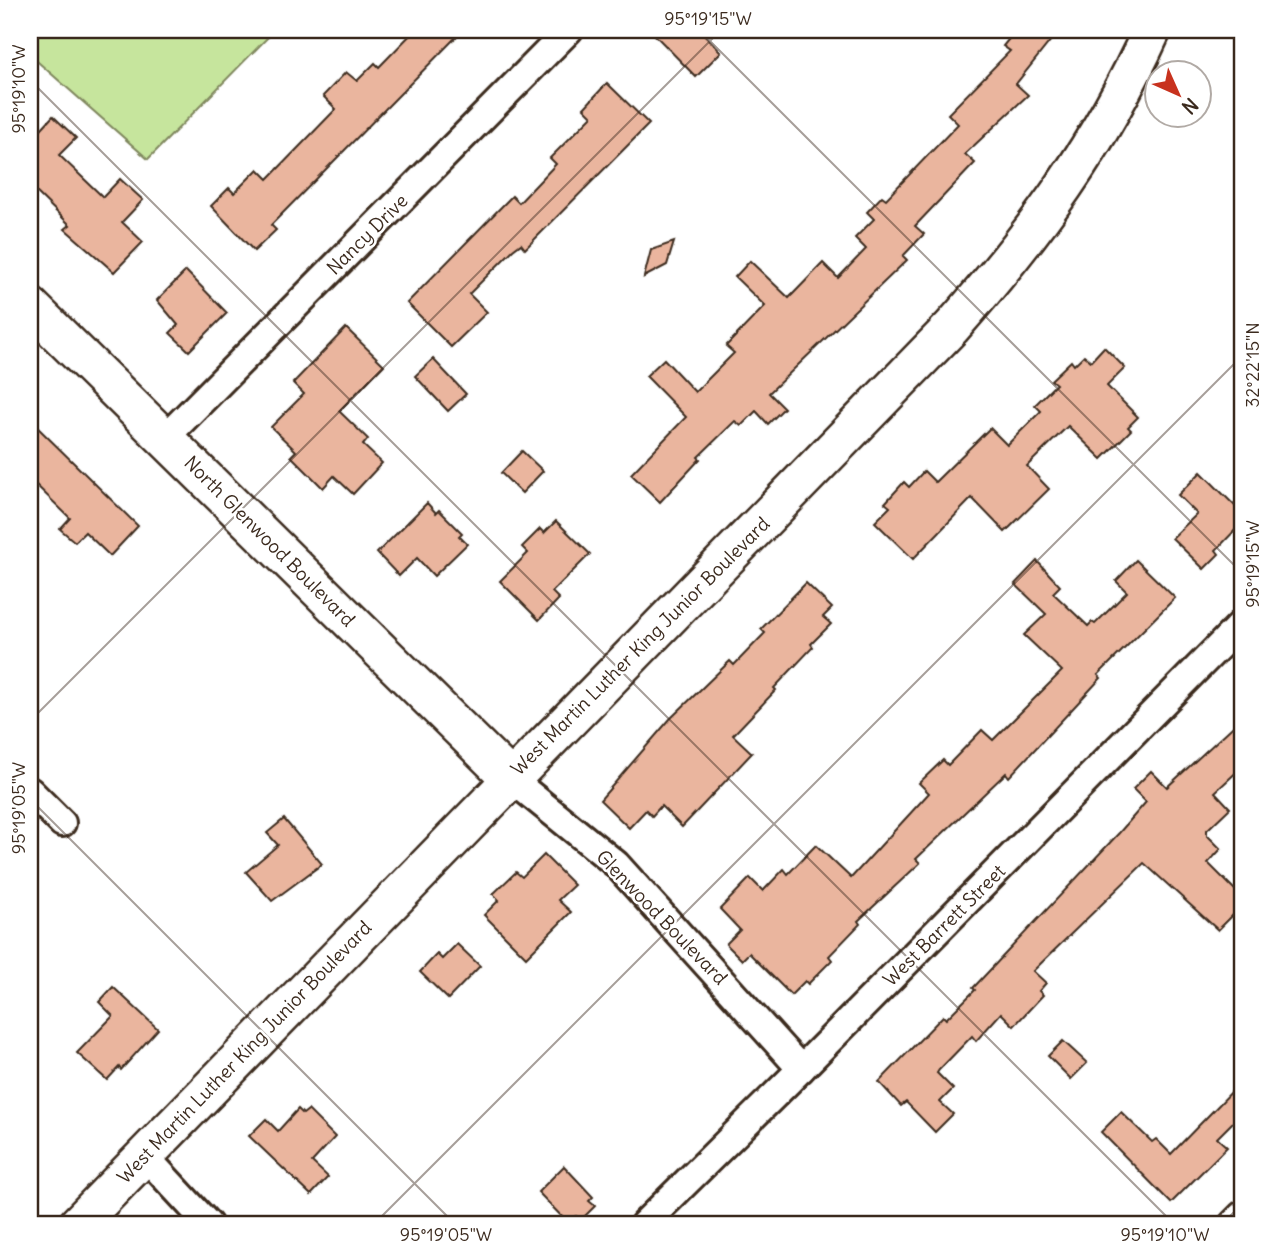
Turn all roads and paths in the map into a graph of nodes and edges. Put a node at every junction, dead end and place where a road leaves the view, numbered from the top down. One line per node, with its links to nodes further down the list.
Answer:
1 (569, 30): 4 (street, Nancy Drive)
2 (1152, 30): 6 (main road, West Martin Luther King Junior Boulevard)
3 (30, 306): 4 (main road, North Glenwood Boulevard)
4 (165, 438): 6 (main road, North Glenwood Boulevard)
5 (1242, 623): 9 (street, West Barrett Street)
6 (510, 778): 9 (street, Glenwood Boulevard); 10 (main road, West Martin Luther King Junior Boulevard)
7 (30, 791): 8 (street)
8 (62, 823)
9 (801, 1069): 14 (street, West Barrett Street)
10 (144, 1155): 12 (main road, West Martin Luther King Junior Boulevard); 13 (street)
11 (1242, 1214): 15 (street)
12 (78, 1224)
13 (208, 1224)
14 (643, 1224)
15 (1233, 1224)

